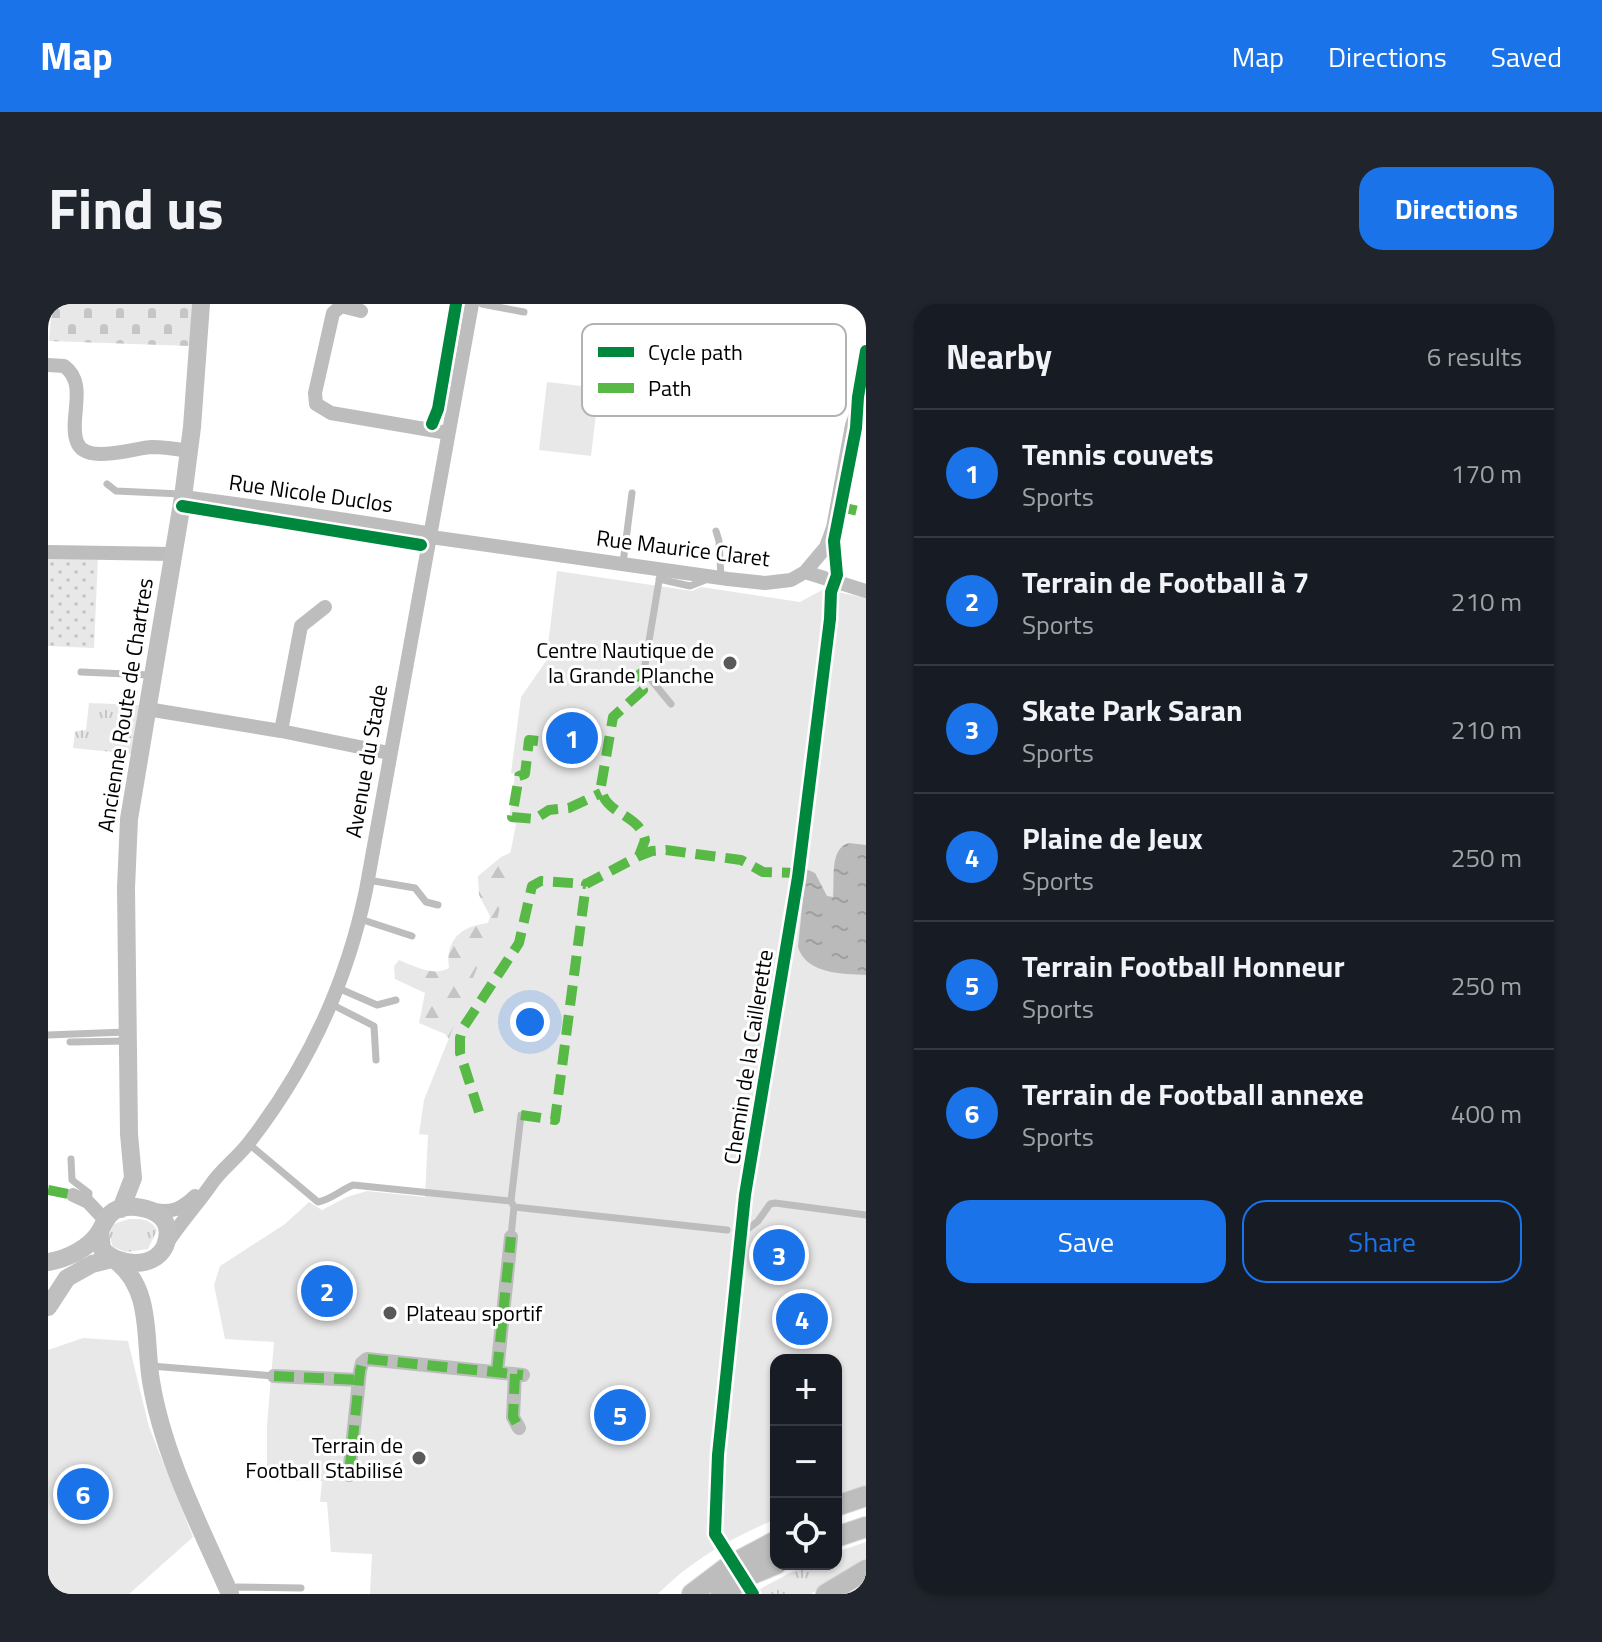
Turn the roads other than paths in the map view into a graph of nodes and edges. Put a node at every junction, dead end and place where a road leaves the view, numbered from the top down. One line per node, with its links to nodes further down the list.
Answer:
1 (201, 304): 9 (main road, Ancienne Route de Chartres)
2 (472, 304): 8 (street, Avenue du Stade)
3 (482, 304): 5 (lane)
4 (361, 311): 8 (street)
5 (524, 312)
6 (48, 365): 9 (street)
7 (866, 374): 21 (street)
8 (448, 433): 16 (street, Avenue du Stade)
9 (189, 451): 12 (main road, Ancienne Route de Chartres)
10 (107, 484): 12 (lane)
11 (632, 493): 19 (lane)
12 (183, 496): 13 (street, Rue Nicole Duclos); 18 (main road, Ancienne Route de Chartres)
13 (325, 516): 15 (lane); 16 (street, Rue Nicole Duclos)
14 (716, 531): 22 (lane)
15 (324, 534)
16 (431, 535): 19 (street, Rue Maurice Claret); 30 (street, Avenue du Stade)
17 (48, 552): 18 (street)
18 (173, 554): 26 (main road, Ancienne Route de Chartres)
19 (623, 563): 20 (street, Rue Maurice Claret)
20 (657, 572): 22 (street, Rue Maurice Claret); 27 (lane)
21 (805, 572): 22 (street, Rue Maurice Claret); 23 (street)
22 (718, 577)
23 (866, 591)
24 (325, 607): 29 (street)
25 (81, 672): 26 (lane)
26 (153, 675): 28 (main road, Ancienne Route de Chartres)
27 (671, 704)
28 (147, 709): 29 (street); 39 (main road, Ancienne Route de Chartres)
29 (281, 731): 30 (street)
30 (389, 753): 31 (street, Avenue du Stade)
31 (368, 880): 32 (lane); 33 (street, Avenue du Stade)
32 (438, 905)
33 (360, 919): 34 (lane); 35 (street, Avenue du Stade)
34 (412, 936)
35 (338, 988): 36 (lane); 37 (street, Avenue du Stade)
36 (396, 1000)
37 (331, 1004): 41 (lane); 43 (street, Avenue du Stade)
38 (48, 1035): 39 (lane)
39 (128, 1036): 40 (lane); 45 (main road, Ancienne Route de Chartres)
40 (70, 1042)
41 (376, 1060)
42 (521, 1115): 49 (lane)
43 (249, 1144): 46 (street, Avenue du Stade); 49 (lane)
44 (71, 1159): 48 (lane)
45 (133, 1178): 50 (main road); 52 (main road, Ancienne Route de Chartres)
46 (209, 1187): 50 (street, Avenue du Stade); 56 (street, Avenue du Stade)
47 (73, 1195): 48 (street)
48 (88, 1202): 52 (street)
49 (512, 1204): 53 (lane); 55 (lane)
50 (150, 1210): 52 (main road); 56 (main road)
51 (866, 1215): 54 (lane)
52 (109, 1220): 57 (main road); 58 (main road)
53 (727, 1230)
54 (741, 1234)
55 (511, 1237): 63 (street)
56 (160, 1252): 57 (main road); 60 (main road)
57 (114, 1260): 59 (main road); 60 (main road)
58 (48, 1264): 59 (main road)
59 (57, 1289): 61 (main road)
60 (143, 1305): 62 (main road)
61 (48, 1307)
62 (148, 1365): 64 (lane); 79 (main road)
63 (497, 1372): 65 (street); 66 (street)
64 (274, 1376): 65 (street)
65 (359, 1380): 67 (street)
66 (519, 1428)
67 (349, 1475)
68 (866, 1496): 69 (main road)
69 (842, 1504)
70 (866, 1509): 71 (main road)
71 (842, 1515)
72 (866, 1527): 73 (main road)
73 (842, 1535)
74 (770, 1544): 80 (main road)
75 (770, 1566): 81 (main road)
76 (770, 1568): 82 (main road)
77 (866, 1570): 83 (main road)
78 (301, 1588): 79 (lane)
79 (230, 1592)
80 (692, 1594)
81 (721, 1594)
82 (735, 1594)
83 (826, 1594)

